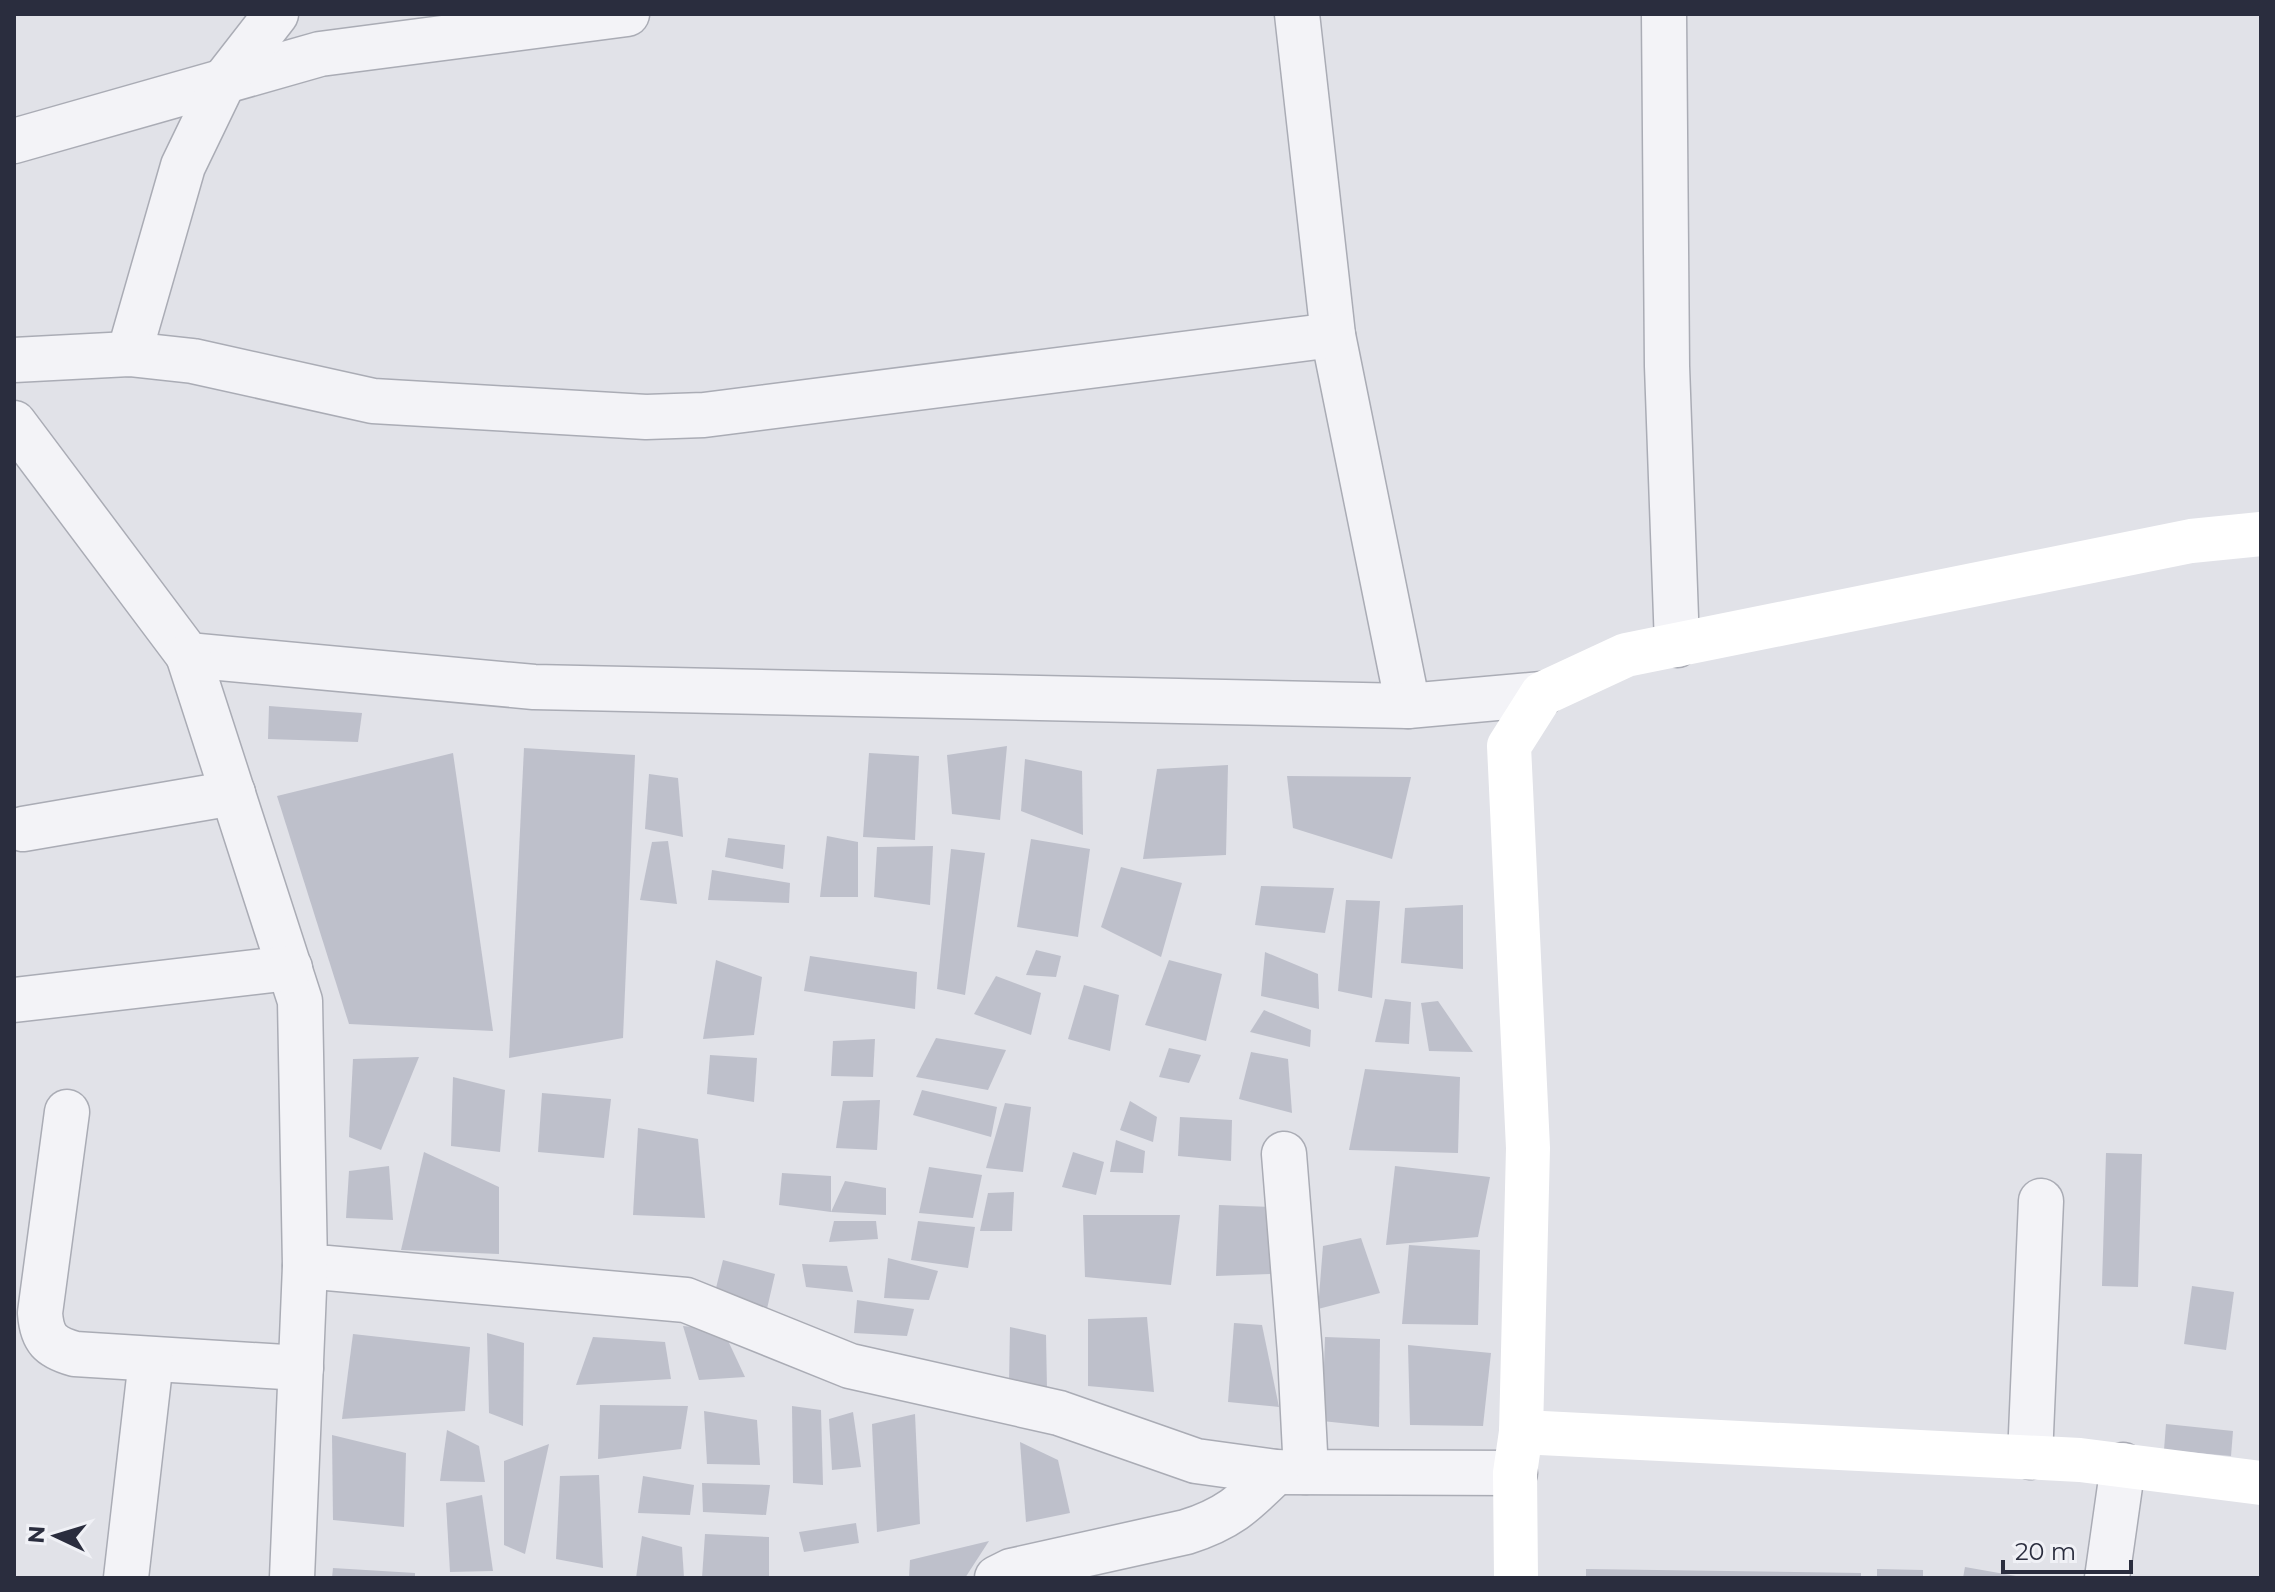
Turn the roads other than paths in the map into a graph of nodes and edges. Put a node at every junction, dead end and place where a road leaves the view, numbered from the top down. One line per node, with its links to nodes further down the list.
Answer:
1 (276, 14): 5 (street)
2 (627, 14): 5 (street)
3 (1297, 14): 7 (street)
4 (1664, 14): 12 (street)
5 (224, 81): 6 (street); 8 (street)
6 (14, 141)
7 (1333, 335): 8 (street); 15 (street)
8 (129, 354): 9 (street)
9 (14, 360)
10 (14, 423): 13 (street)
11 (2261, 534): 12 (street)
12 (1677, 645): 14 (street)
13 (188, 655): 15 (street); 16 (street)
14 (1542, 694): 15 (street); 26 (street)
15 (1408, 706)
16 (233, 793): 17 (street); 18 (street)
17 (23, 829)
18 (290, 968): 19 (street); 23 (street)
19 (14, 1000)
20 (67, 1112): 24 (street)
21 (1284, 1154): 29 (street)
22 (2041, 1201): 27 (street)
23 (305, 1266): 25 (street); 29 (street)
24 (151, 1360): 25 (street); 31 (street)
25 (301, 1368): 32 (street)
26 (1518, 1453): 27 (street); 29 (street); 34 (street)
27 (2030, 1457): 28 (street)
28 (2123, 1465): 30 (street); 35 (street)
29 (1291, 1472): 33 (street)
30 (2261, 1483)
31 (126, 1578)
32 (292, 1578)
33 (997, 1578)
34 (1516, 1578)
35 (2107, 1578)

